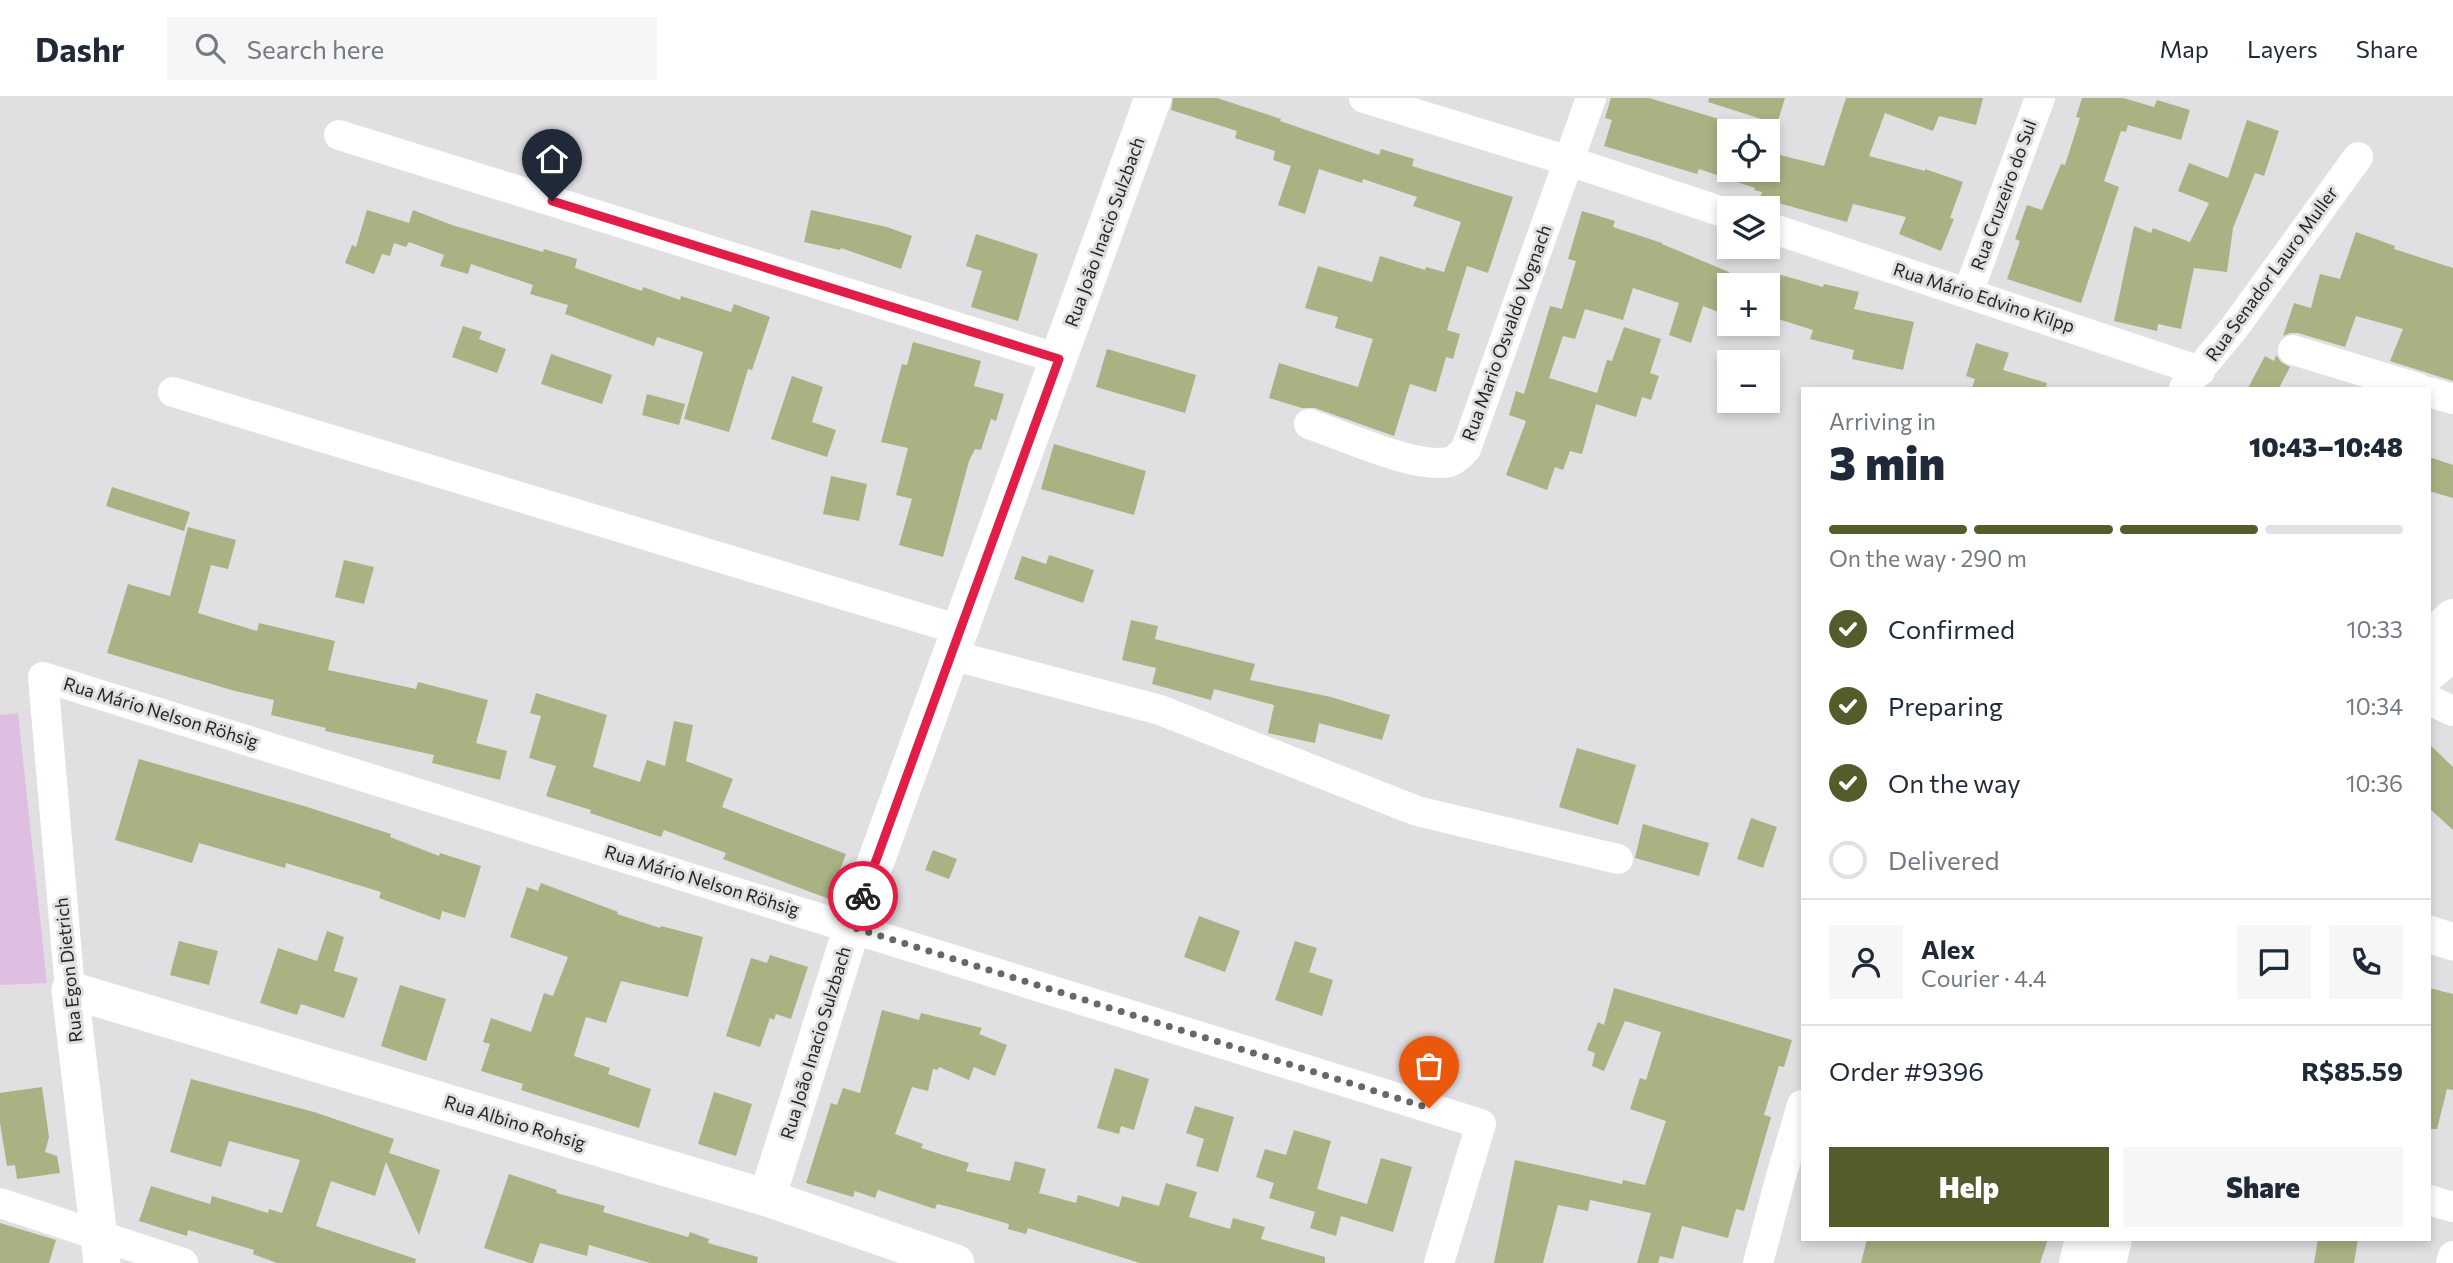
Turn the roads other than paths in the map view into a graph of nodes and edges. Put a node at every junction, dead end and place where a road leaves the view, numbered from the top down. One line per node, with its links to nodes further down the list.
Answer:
1 (1153, 98): 12 (street, Rua João Inacio Sulzbach)
2 (1364, 98): 7 (street)
3 (1591, 98): 7 (street, Rua Mario Osvaldo Vognach)
4 (2040, 98): 10 (street, Rua Cruzeiro do Sul)
5 (339, 135): 12 (street)
6 (2358, 157): 13 (street, Rua Senador Lauro Muller)
7 (1569, 161): 8 (street); 18 (street, Rua Mario Osvaldo Vognach)
8 (1717, 210)
9 (1780, 231): 10 (street, Rua Mário Edvino Kilpp)
10 (1968, 293): 13 (street, Rua Mário Edvino Kilpp)
11 (2293, 350): 14 (street)
12 (1059, 359): 21 (street, Rua João Inacio Sulzbach)
13 (2192, 380)
14 (2415, 387)
15 (173, 392): 21 (street)
16 (2431, 393): 17 (street)
17 (2453, 399)
18 (1309, 425)
19 (2453, 618): 20 (main road)
20 (2431, 638)
21 (955, 642): 27 (street); 28 (street, Rua João Inacio Sulzbach)
22 (2453, 651): 23 (main road)
23 (2431, 670)
24 (43, 677): 28 (street, Rua Mário Nelson Röhsig); 31 (street, Rua Egon Dietrich)
25 (2431, 701): 26 (street)
26 (2453, 711)
27 (1618, 859)
28 (852, 927): 33 (street, Rua João Inacio Sulzbach); 43 (street, Rua Mário Nelson Röhsig)
29 (2431, 935): 30 (street)
30 (2453, 942)
31 (70, 990): 33 (street, Rua Albino Rohsig); 39 (street, Rua Egon Dietrich)
32 (1801, 1109): 44 (street)
33 (768, 1198): 42 (street, Rua Albino Rohsig)
34 (2431, 1201): 36 (street)
35 (0, 1203): 39 (street)
36 (2453, 1207)
37 (2084, 1241): 45 (main road)
38 (2112, 1241): 46 (main road)
39 (100, 1250): 41 (street)
40 (2453, 1256): 47 (street)
41 (183, 1263)
42 (956, 1263)
43 (1439, 1263)
44 (1758, 1263)
45 (2078, 1263)
46 (2107, 1263)
47 (2451, 1263)

